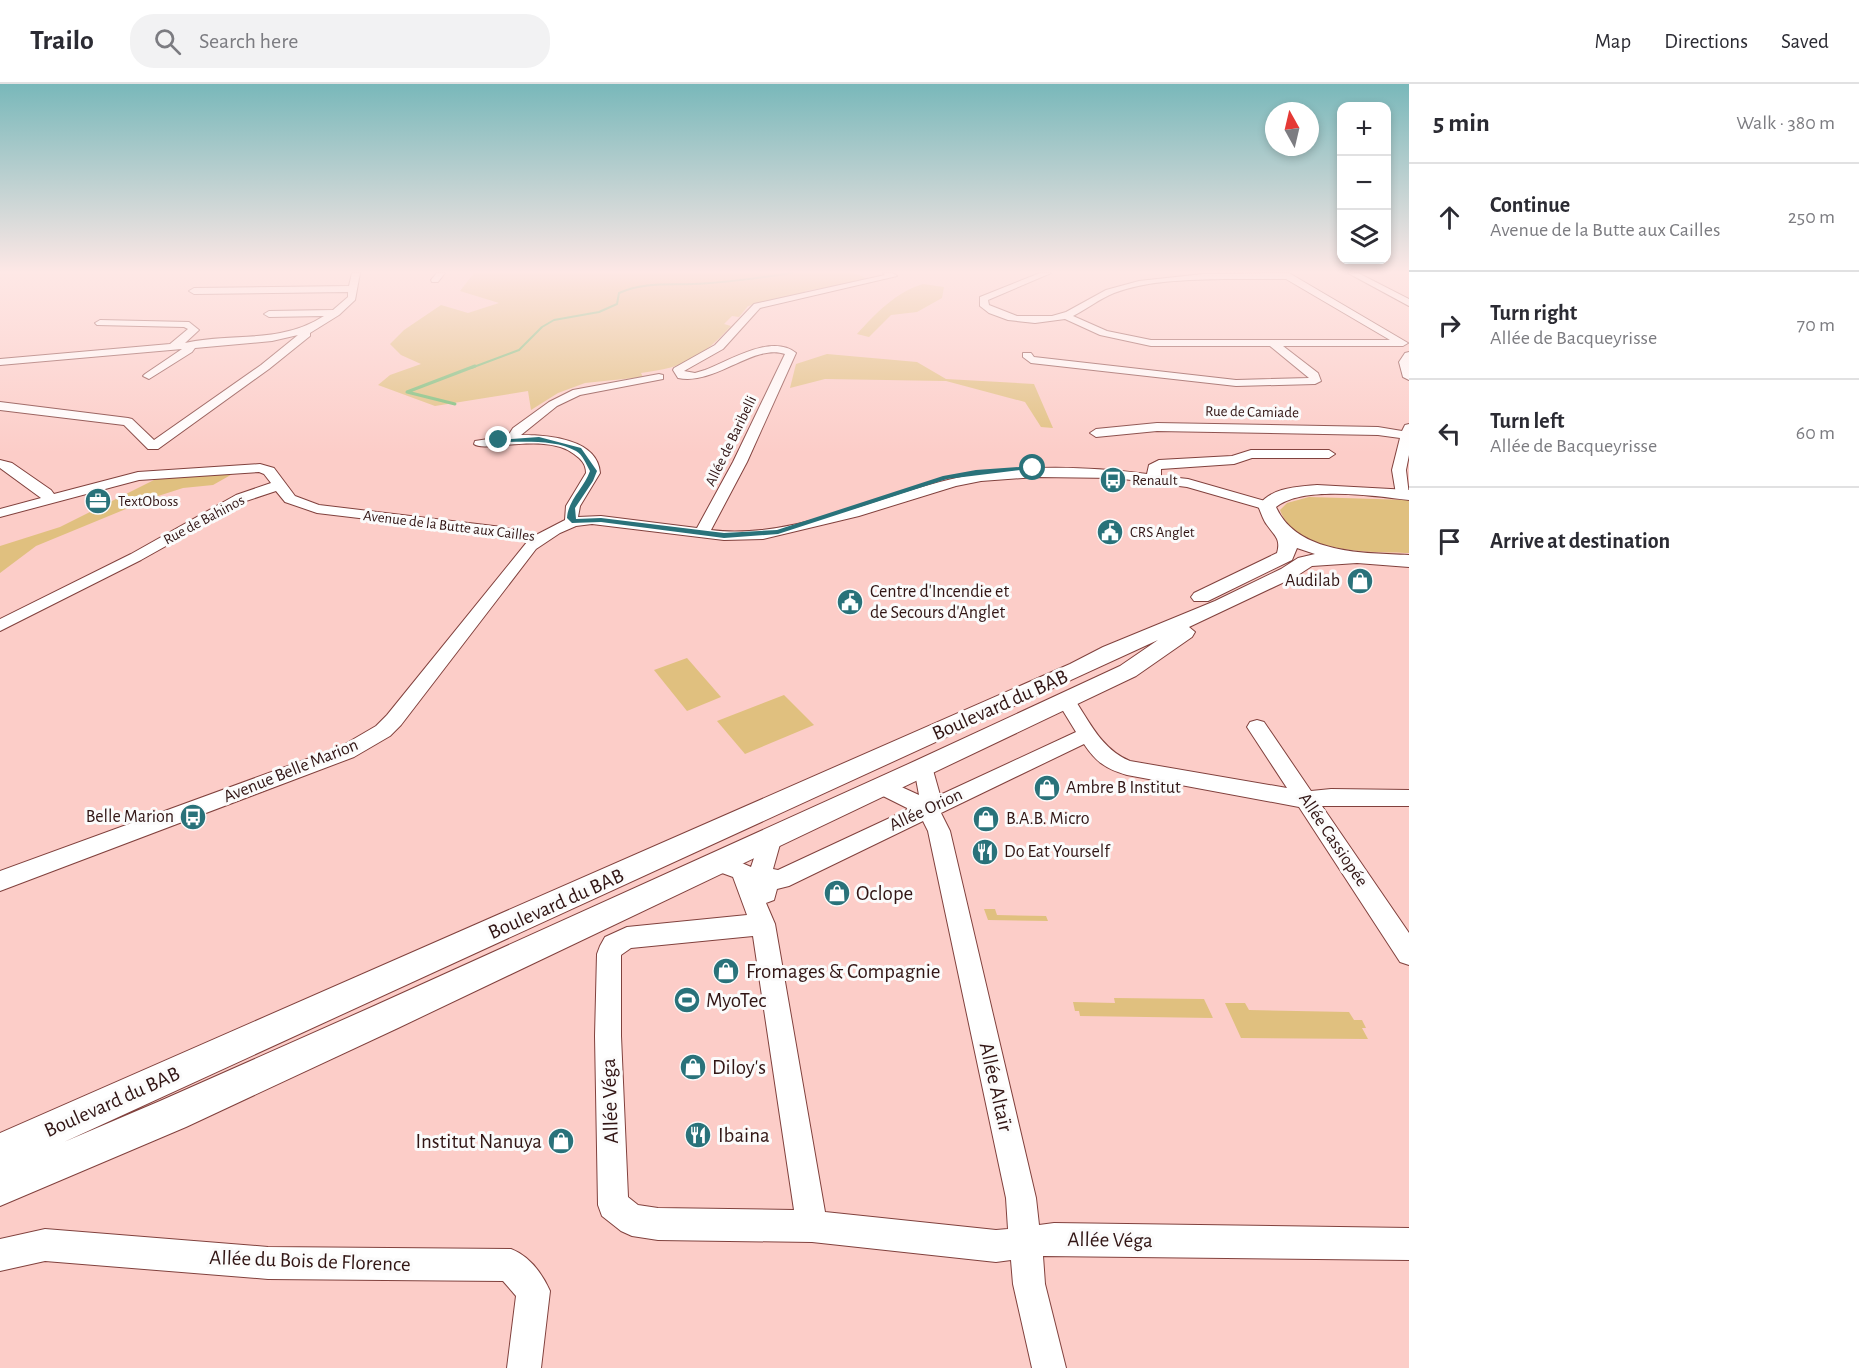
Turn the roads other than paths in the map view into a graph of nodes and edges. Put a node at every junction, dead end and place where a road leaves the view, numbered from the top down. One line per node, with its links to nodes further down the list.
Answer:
1 (190, 333): 10 (street)
2 (295, 333): 8 (street)
3 (306, 333): 22 (street)
4 (731, 333): 33 (street, Allée de Baribelli)
5 (1104, 333): 7 (street)
6 (1387, 333): 9 (street)
7 (1272, 343): 9 (street); 11 (street)
8 (192, 344): 10 (street); 14 (street)
9 (1406, 344)
10 (174, 346): 13 (street)
11 (1028, 355)
12 (1409, 355): 16 (street)
13 (0, 362)
14 (149, 376)
15 (660, 377): 20 (street)
16 (1409, 377)
17 (0, 406): 22 (street)
18 (1096, 433): 19 (street, Rue de Camiade)
19 (1408, 433): 28 (street)
20 (512, 439): 21 (street); 32 (street)
21 (480, 444)
22 (153, 446): 25 (street)
23 (1329, 454): 26 (street)
24 (0, 464): 29 (street)
25 (147, 475): 27 (street, Rue de Bahinos); 29 (street, Rue de Bahinos)
26 (1154, 478): 30 (street, Avenue de la Butte aux Cailles); 33 (street, Avenue de la Butte aux Cailles)
27 (279, 485): 35 (street, Avenue de la Butte aux Cailles); 39 (street, Rue de Bahinos)
28 (1406, 495): 30 (main road)
29 (49, 500): 31 (street, Rue de Bahinos)
30 (1267, 506): 34 (main road)
31 (0, 513)
32 (575, 522): 33 (street, Avenue de la Butte aux Cailles); 35 (street, Avenue de la Butte aux Cailles)
33 (702, 533)
34 (1286, 534): 36 (main road); 40 (main road, Boulevard du BAB)
35 (538, 540): 51 (street, Avenue Belle Marion)
36 (1353, 558): 37 (main road); 38 (main road, Boulevard du BAB)
37 (1409, 561)
38 (1222, 605): 40 (main road, Boulevard du BAB); 41 (main road)
39 (0, 626)
40 (1111, 652): 55 (main road, Boulevard du BAB)
41 (1066, 701): 43 (street); 44 (main road)
42 (1257, 727): 47 (street, Allée Cassiopée)
43 (1088, 734): 47 (street); 48 (street, Allée Orion)
44 (924, 768): 45 (main road); 48 (street, Allée Altaïr)
45 (884, 787): 48 (street); 49 (main road)
46 (1409, 798): 47 (street)
47 (1307, 800): 54 (street, Allée Cassiopée)
48 (928, 809): 52 (street, Allée Orion); 58 (street, Allée Altaïr)
49 (771, 837): 50 (main road); 52 (street)
50 (719, 862): 53 (street); 56 (main road)
51 (0, 881)
52 (764, 882): 53 (street)
53 (763, 924): 57 (street); 57 (street, Allée Véga)
54 (1409, 954)
55 (0, 1152)
56 (0, 1187)
57 (805, 1226): 58 (street, Allée Véga)
58 (1027, 1244): 59 (street, Allée Véga); 62 (street, Allée Altaïr)
59 (1409, 1244)
60 (0, 1255): 61 (street, Allée du Bois de Florence)
61 (524, 1368)
62 (1049, 1368)

